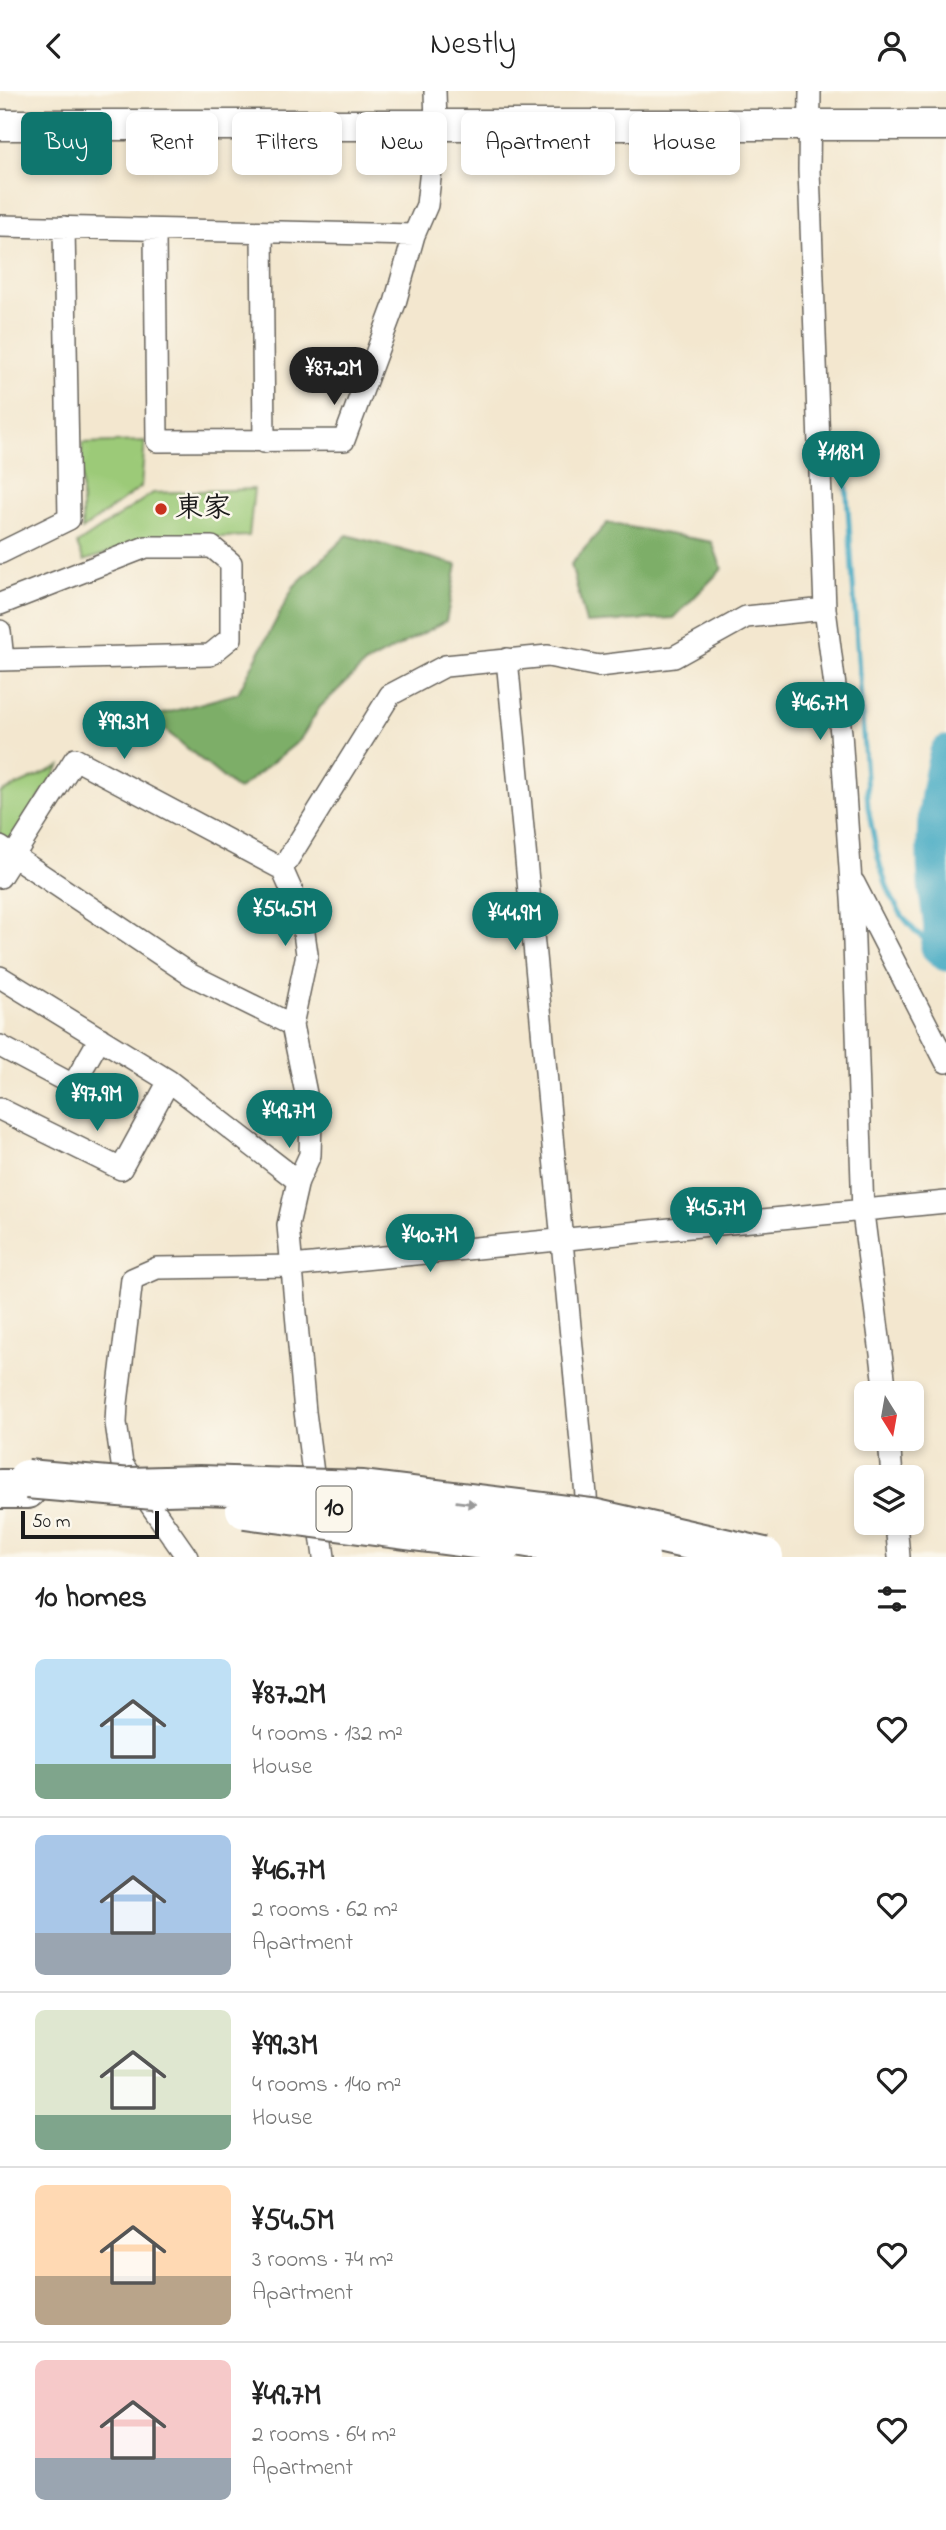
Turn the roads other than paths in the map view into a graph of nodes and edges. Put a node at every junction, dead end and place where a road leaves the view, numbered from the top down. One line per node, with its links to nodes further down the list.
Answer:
1 (435, 91): 3 (street)
2 (810, 91): 8 (street)
3 (436, 112)
4 (0, 125): 5 (street)
5 (356, 125)
6 (447, 125): 8 (street)
7 (946, 125): 8 (street)
8 (810, 127): 18 (street)
9 (430, 175): 14 (street)
10 (0, 226): 11 (street)
11 (64, 227): 12 (street); 16 (street)
12 (155, 232): 13 (street); 15 (street)
13 (262, 232): 14 (street); 15 (street)
14 (414, 235): 15 (street)
15 (264, 442)
16 (0, 552)
17 (0, 604): 21 (street)
18 (825, 609): 20 (street); 24 (street)
19 (0, 631): 21 (street)
20 (507, 659): 23 (street); 36 (street)
21 (2, 660)
22 (7, 851): 23 (street); 25 (street); 27 (street)
23 (282, 869): 27 (street)
24 (849, 873): 30 (street); 35 (street)
25 (0, 877)
26 (0, 977): 28 (street)
27 (292, 1025): 33 (street)
28 (100, 1038): 29 (street); 31 (street)
29 (0, 1046)
30 (946, 1062)
31 (169, 1081): 32 (street); 33 (street)
32 (0, 1109)
33 (298, 1181): 37 (street)
34 (946, 1202): 35 (street)
35 (863, 1213): 36 (street); 38 (street)
36 (564, 1240): 37 (street); 44 (street)
37 (292, 1266): 42 (street); 43 (street)
38 (884, 1381)
39 (13, 1484): 40 (highway, 10, bridge); 44 (highway, 10, bridge)
40 (129, 1487): 45 (highway, 10, bridge); 46 (highway, one-way to 46, bridge)
41 (897, 1535): 47 (street)
42 (187, 1557)
43 (324, 1557)
44 (589, 1557)
45 (640, 1557)
46 (764, 1557)
47 (899, 1557)

